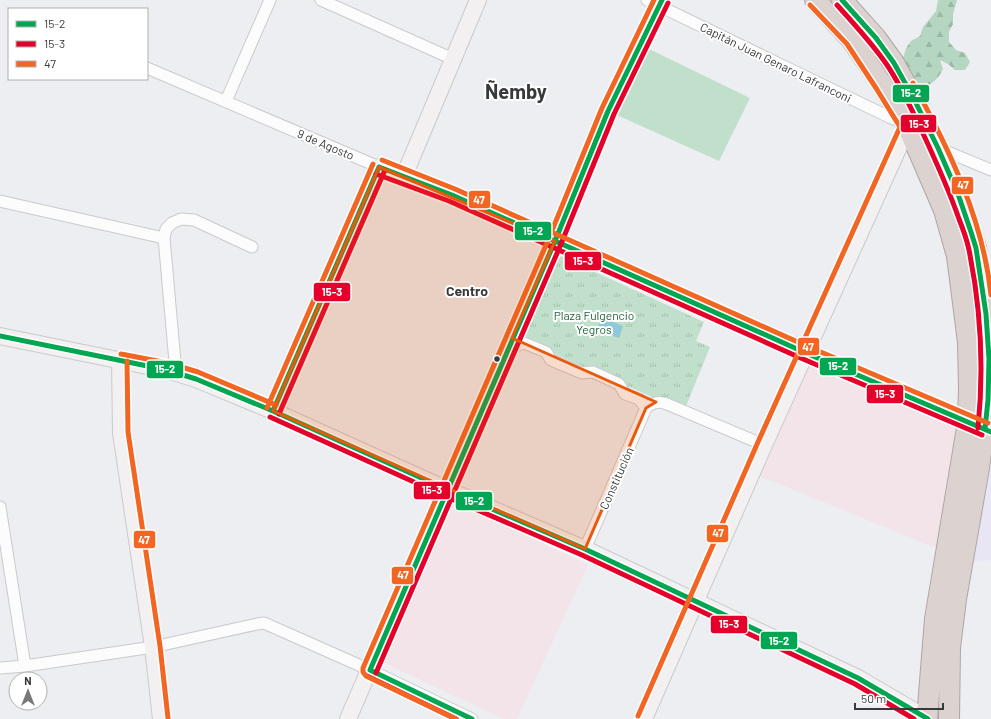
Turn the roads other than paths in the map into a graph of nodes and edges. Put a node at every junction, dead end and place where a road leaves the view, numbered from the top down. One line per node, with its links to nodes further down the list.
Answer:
1 (270, 0): 9 (street)
2 (321, 0): 7 (street)
3 (478, 0): 7 (street)
4 (815, 0): 10 (highway)
5 (842, 0): 11 (highway)
6 (656, 2): 10 (street, Capitán Juan Genaro Lafranconi); 17 (street)
7 (453, 59): 14 (street)
8 (148, 68): 9 (street, 9 de Agosto)
9 (226, 101): 12 (street, 9 de Agosto)
10 (907, 125): 21 (street); 27 (highway)
11 (938, 148): 13 (street); 22 (highway)
12 (379, 167): 14 (street, 9 de Agosto); 26 (street)
13 (991, 170)
14 (404, 176): 17 (street, 9 de Agosto)
15 (0, 201): 16 (street)
16 (164, 238): 18 (street); 24 (street)
17 (555, 241): 20 (street); 21 (street, 9 de Agosto)
18 (252, 247)
19 (0, 336): 23 (street)
20 (511, 340): 25 (street); 29 (street)
21 (806, 353): 27 (street, 9 de Agosto); 28 (street)
22 (990, 358): 42 (highway)
23 (120, 361): 24 (street); 33 (street)
24 (176, 373): 26 (street)
25 (651, 405): 28 (street); 31 (street, Constitución)
26 (273, 411): 29 (street)
27 (968, 422): 41 (highway)
28 (764, 445): 32 (street)
29 (448, 490): 31 (street); 36 (street)
30 (0, 507): 34 (street)
31 (585, 549): 32 (street)
32 (696, 601): 40 (street); 41 (street)
33 (152, 647): 34 (street); 36 (street); 37 (street)
34 (25, 666): 35 (street)
35 (0, 668)
36 (370, 670): 38 (street); 39 (street)
37 (161, 719)
38 (348, 719)
39 (472, 719)
40 (644, 719)
41 (928, 719)
42 (949, 719)

